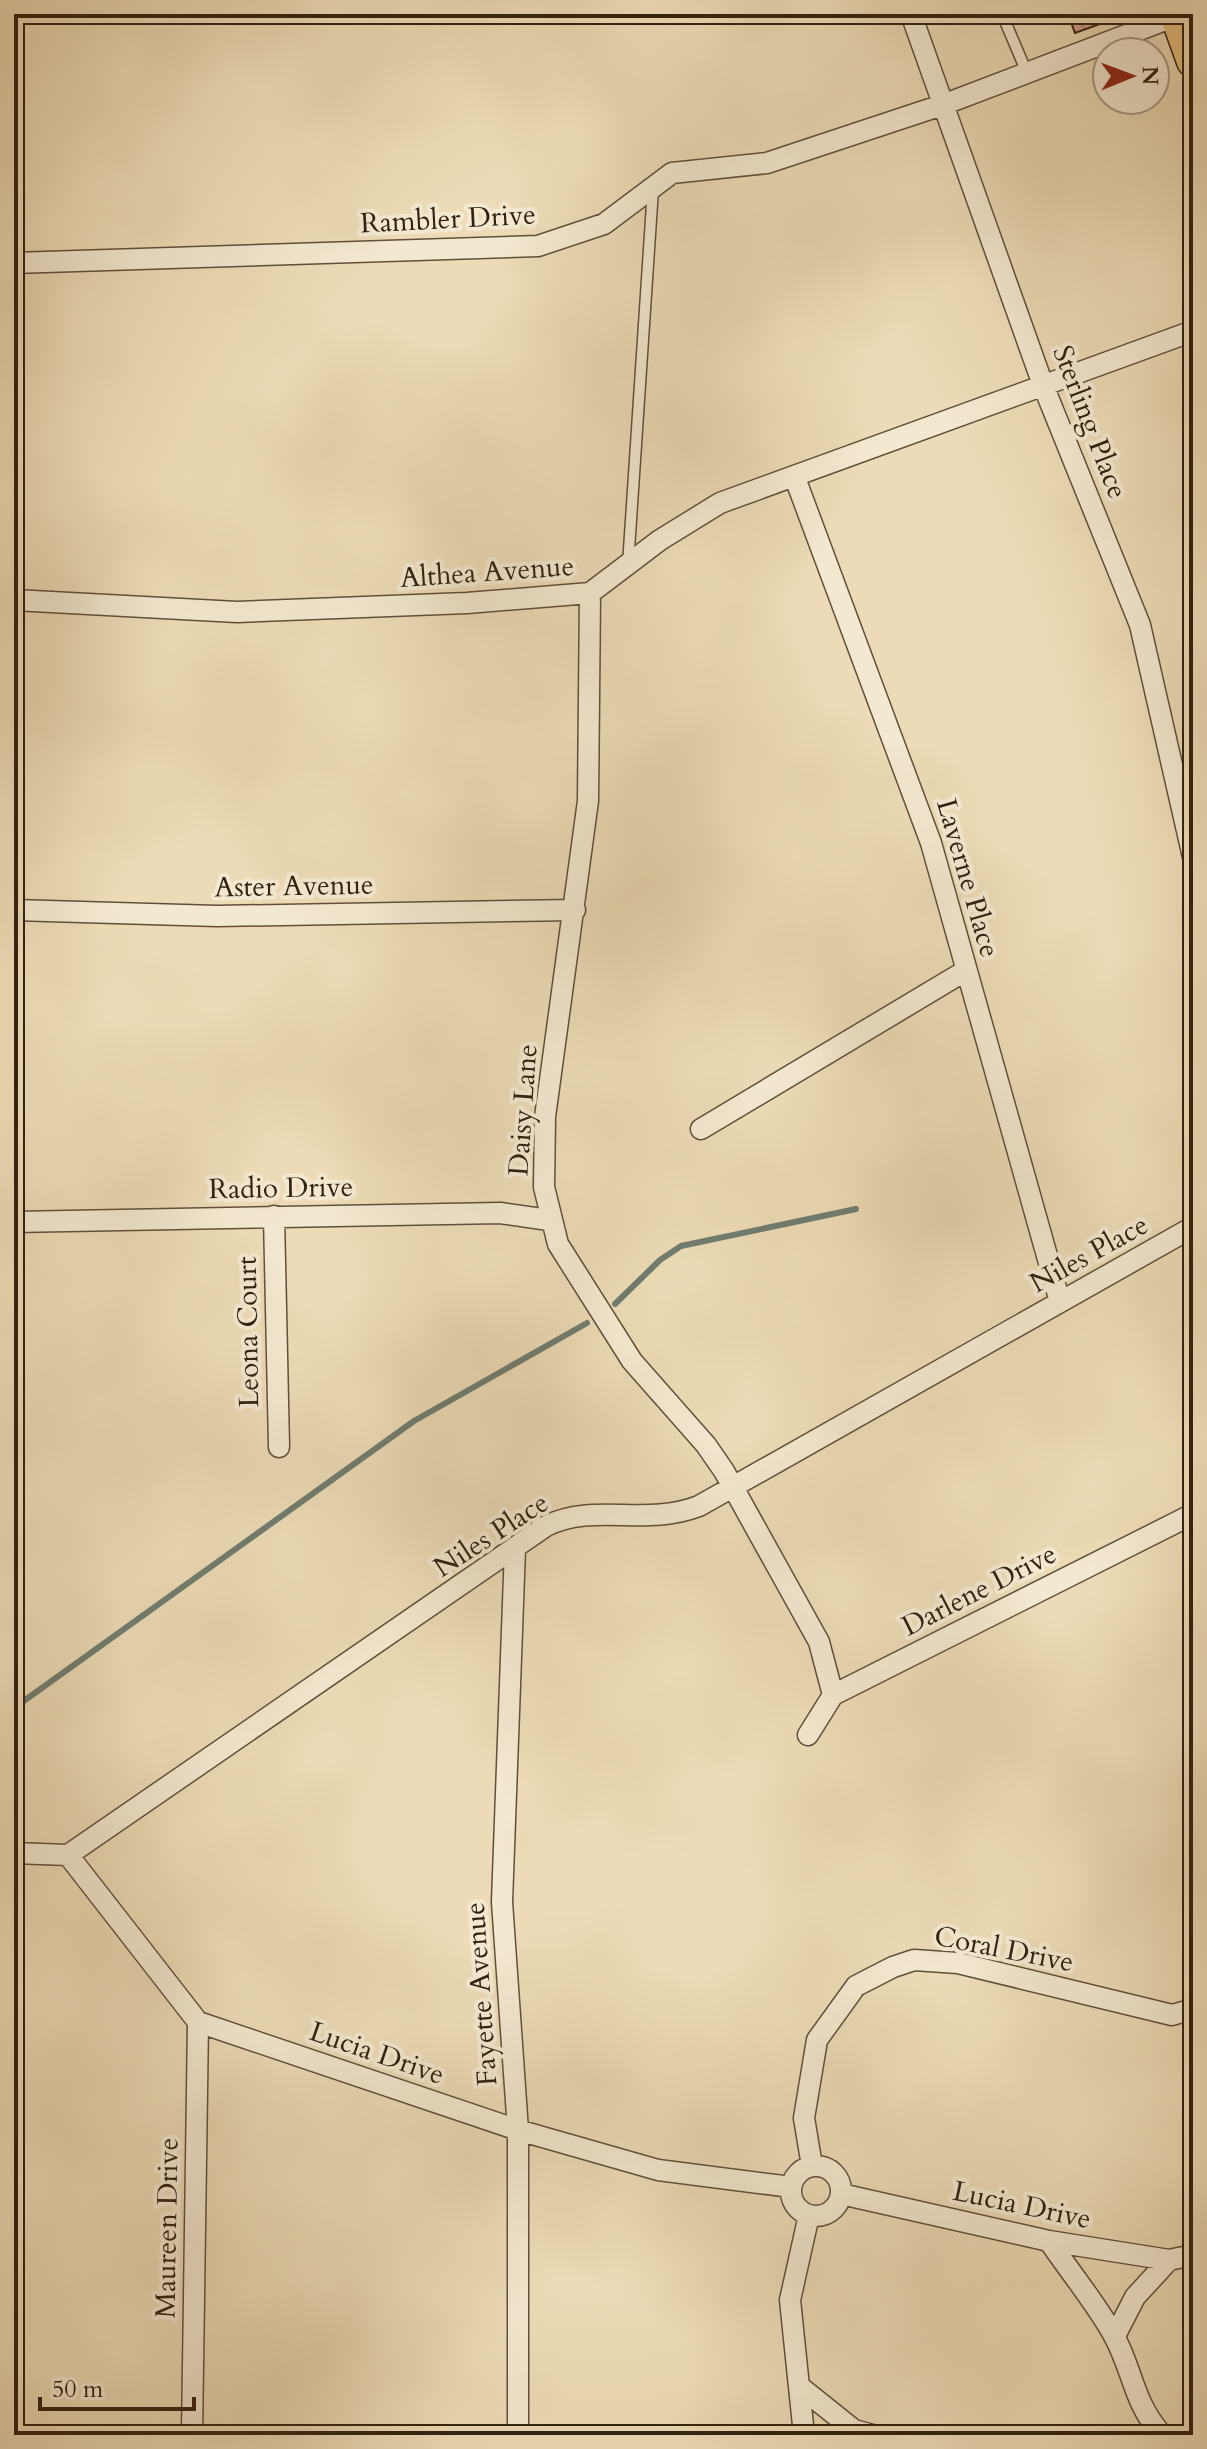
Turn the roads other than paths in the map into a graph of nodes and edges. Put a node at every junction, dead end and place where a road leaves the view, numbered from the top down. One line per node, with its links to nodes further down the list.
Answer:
1 (911, 14): 6 (street, Sterling Place)
2 (1002, 14): 5 (lane)
3 (1176, 15): 4 (main road); 5 (street, Rambler Drive)
4 (1193, 61)
5 (1027, 73): 6 (street, Rambler Drive)
6 (945, 104): 7 (street, Rambler Drive); 10 (street, Sterling Place)
7 (653, 187): 8 (street, Rambler Drive); 12 (lane)
8 (14, 263)
9 (1193, 331): 10 (street, Althea Avenue)
10 (1043, 385): 11 (street, Althea Avenue); 15 (street, Sterling Place)
11 (795, 478): 12 (street, Althea Avenue); 18 (street, Laverne Place)
12 (628, 565): 13 (street, Althea Avenue)
13 (590, 593): 14 (street, Althea Avenue); 17 (street, Daisy Lane)
14 (14, 600)
15 (1193, 857)
16 (14, 910): 17 (street, Aster Avenue)
17 (575, 910): 21 (street, Daisy Lane)
18 (965, 971): 19 (street); 24 (street, Laverne Place)
19 (701, 1129)
20 (274, 1216): 21 (street, Radio Drive); 22 (street, Radio Drive); 25 (street, Leona Court)
21 (549, 1220): 26 (street, Daisy Lane)
22 (14, 1222)
23 (1193, 1227): 24 (street, Niles Place)
24 (1060, 1302): 26 (street, Niles Place)
25 (279, 1447)
26 (735, 1489): 28 (street, Niles Place); 29 (street, Daisy Lane)
27 (1193, 1514): 29 (street, Darlene Drive)
28 (515, 1549): 32 (street, Niles Place); 35 (street, Fayette Avenue)
29 (833, 1695): 30 (street)
30 (808, 1735)
31 (14, 1853): 32 (street)
32 (68, 1855): 34 (street)
33 (1193, 2009): 36 (street, Coral Drive)
34 (198, 2022): 35 (street, Lucia Drive); 45 (street, Maureen Drive)
35 (518, 2130): 37 (street, Lucia Drive); 46 (street, Fayette Avenue)
36 (812, 2166): 37 (street); 38 (street)
37 (791, 2187): 39 (street)
38 (841, 2194): 39 (street); 40 (street, Lucia Drive)
39 (809, 2215): 44 (street)
40 (1049, 2241): 42 (street, Lucia Drive); 43 (street)
41 (1193, 2255): 42 (street, Lucia Drive)
42 (1169, 2260): 43 (street)
43 (1115, 2336): 49 (street)
44 (799, 2386): 47 (street); 48 (street)
45 (192, 2435)
46 (518, 2435)
47 (804, 2435)
48 (873, 2435)
49 (1162, 2435)

